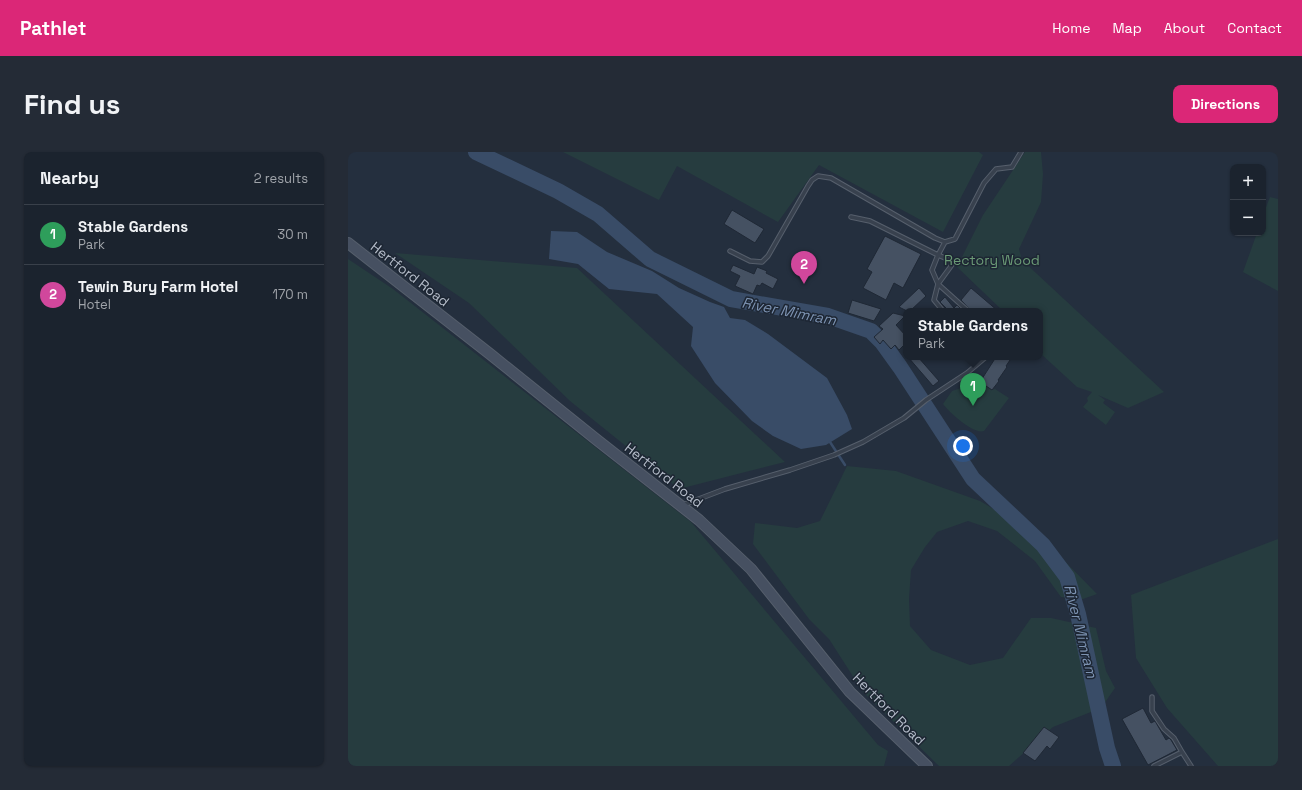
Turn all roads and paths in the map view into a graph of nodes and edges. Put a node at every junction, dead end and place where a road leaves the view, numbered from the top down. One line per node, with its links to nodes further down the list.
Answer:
1 (1022, 152): 3 (lane)
2 (851, 217): 6 (lane)
3 (945, 242): 5 (lane); 6 (lane)
4 (348, 243): 11 (main road, Hertford Road)
5 (730, 251)
6 (938, 255): 7 (lane); 7 (lane)
7 (938, 284): 8 (lane); 9 (lane)
8 (941, 308)
9 (965, 308)
10 (981, 360): 11 (lane)
11 (682, 506): 14 (main road, Hertford Road)
12 (1152, 698): 13 (lane)
13 (1182, 752): 15 (lane); 16 (lane)
14 (924, 765)
15 (1154, 766)
16 (1191, 766)

